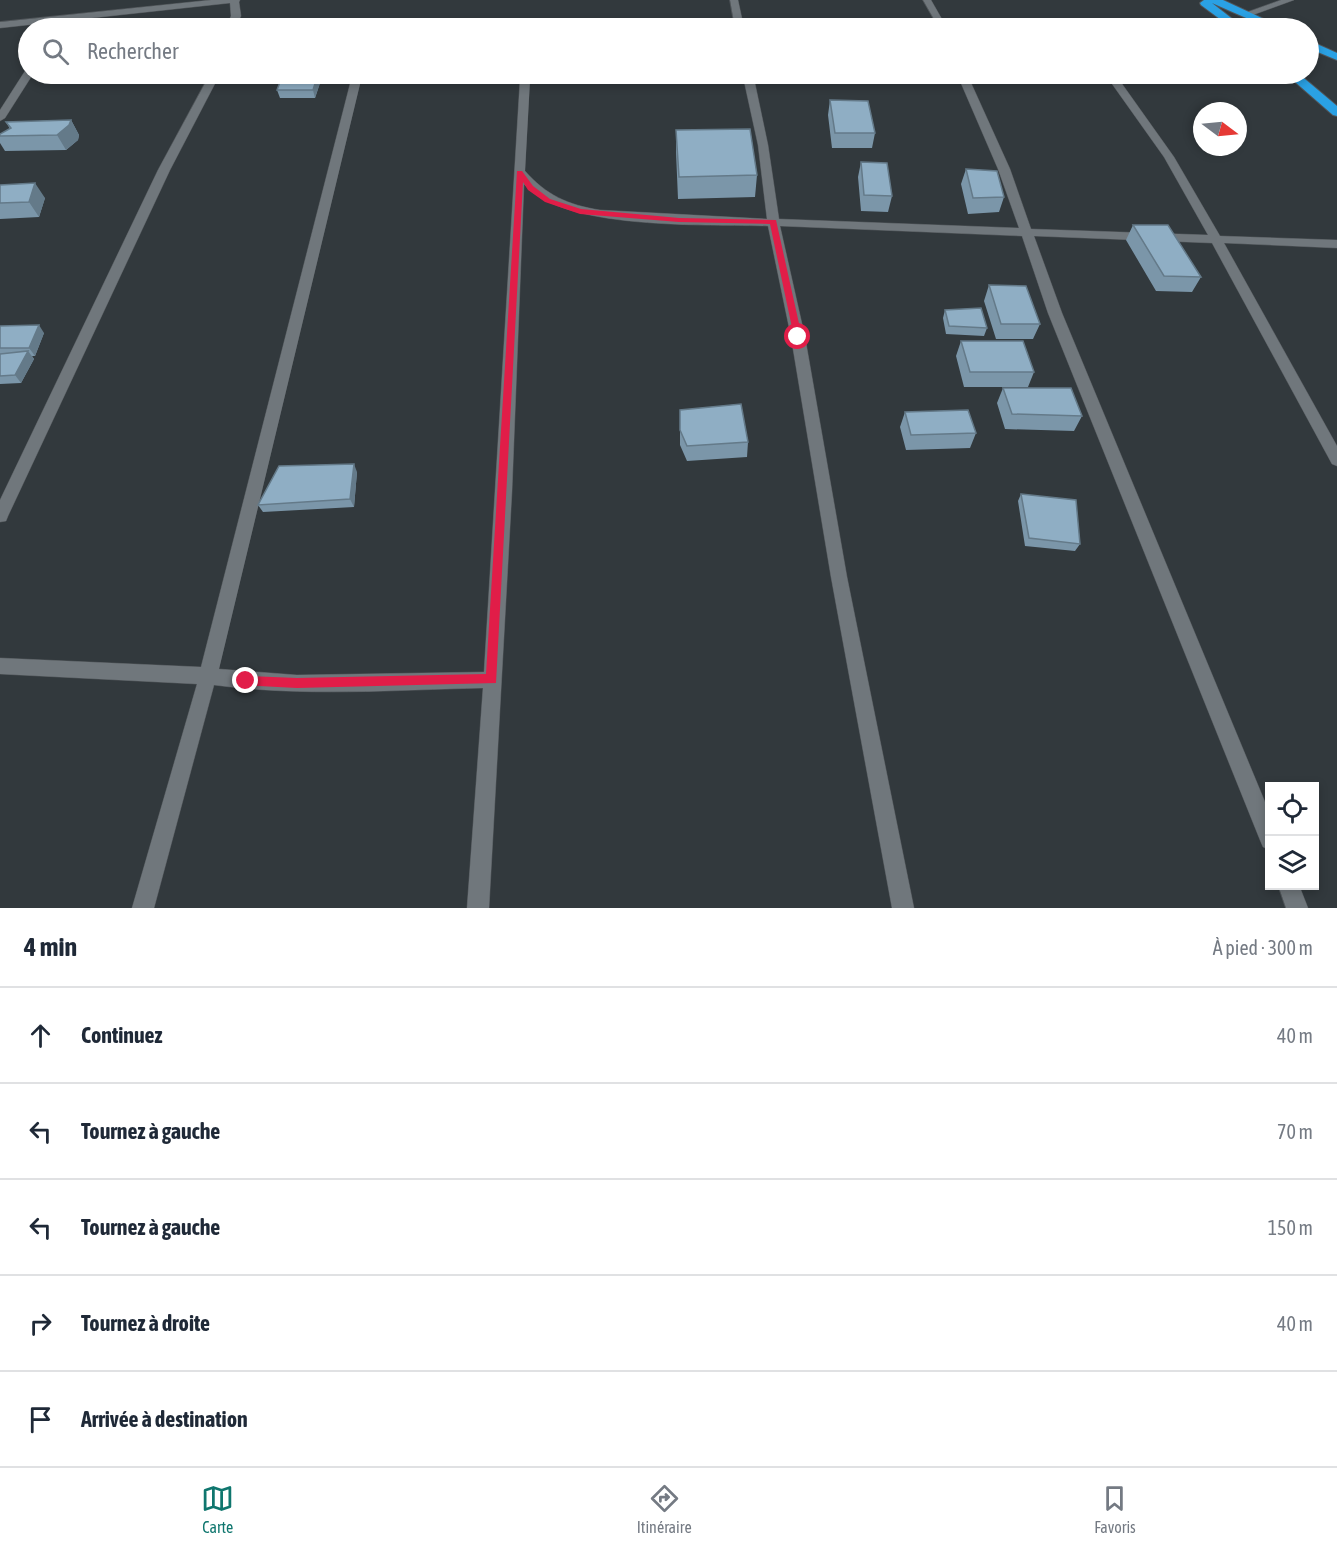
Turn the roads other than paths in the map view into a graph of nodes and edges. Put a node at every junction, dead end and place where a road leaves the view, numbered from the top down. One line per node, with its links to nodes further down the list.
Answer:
1 (235, 0): 8 (street); 9 (street)
2 (734, 0): 10 (street)
3 (927, 0): 11 (street)
4 (1202, 0): 12 (highway)
5 (1214, 0): 7 (highway)
6 (1290, 0): 7 (street)
7 (1247, 14): 13 (highway)
8 (104, 18)
9 (235, 18)
10 (738, 18)
11 (937, 18)
12 (1225, 18)
13 (1256, 18)
14 (0, 25): 15 (street)
15 (18, 25)
16 (1319, 48): 17 (highway)
17 (1337, 57)
18 (21, 84): 27 (street)
19 (210, 84): 34 (street)
20 (355, 84): 36 (street)
21 (525, 84): 28 (street)
22 (751, 84): 29 (street)
23 (966, 84): 30 (street)
24 (1117, 84): 31 (street)
25 (1304, 84): 26 (highway)
26 (1336, 111)
27 (0, 118)
28 (520, 172): 29 (street); 37 (street)
29 (773, 222): 30 (street); 42 (street)
30 (1027, 232): 31 (street); 38 (street)
31 (1216, 239): 32 (street); 33 (street)
32 (1337, 244)
33 (1337, 460)
34 (0, 516)
35 (0, 666): 36 (street)
36 (208, 676): 37 (street); 40 (street)
37 (492, 680): 41 (street)
38 (1267, 836)
39 (1290, 890): 43 (street)
40 (143, 908)
41 (478, 908)
42 (903, 908)
43 (1297, 908)

